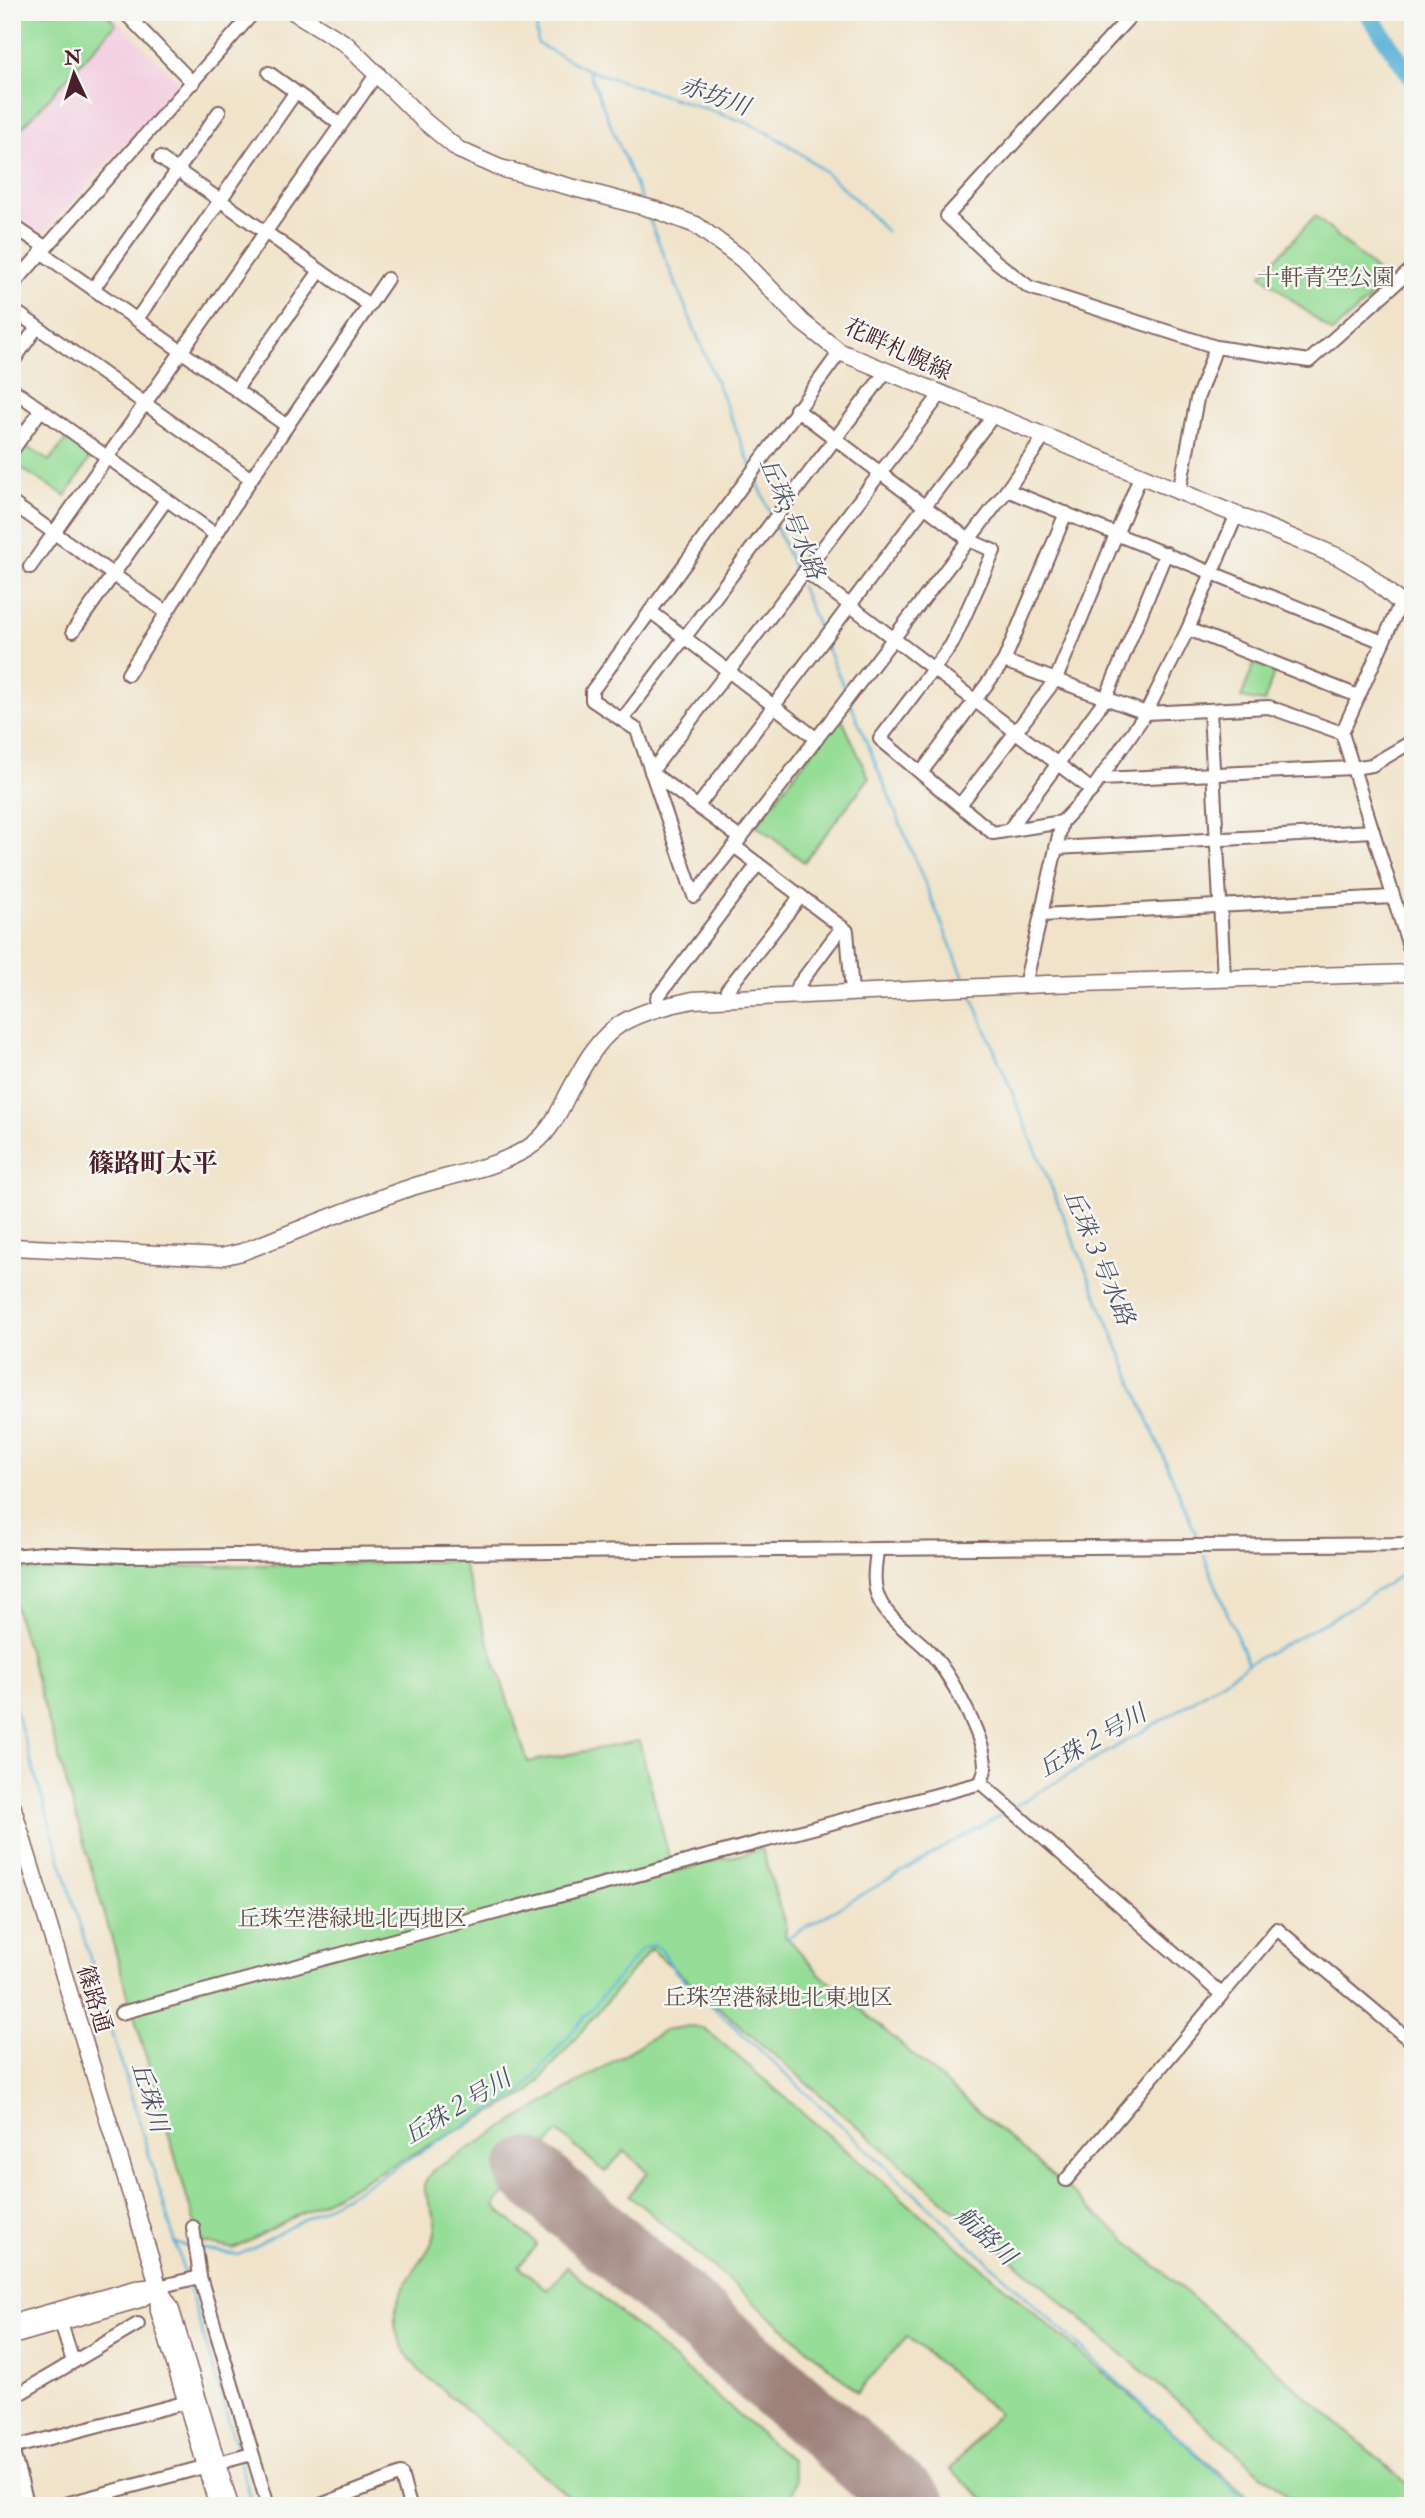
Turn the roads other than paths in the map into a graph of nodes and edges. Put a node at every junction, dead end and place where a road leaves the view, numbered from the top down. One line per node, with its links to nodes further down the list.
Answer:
1 (124, 12): 7 (street)
2 (254, 12): 7 (street)
3 (294, 12): 5 (street, 花畔札幌線)
4 (1134, 12): 26 (street)
5 (377, 72): 10 (street); 28 (street, 花畔札幌線)
6 (269, 73): 8 (street)
7 (193, 83): 16 (street)
8 (295, 93): 10 (street); 13 (street)
9 (219, 112): 12 (street)
10 (340, 124): 15 (street)
11 (160, 158): 12 (street)
12 (177, 170): 13 (street); 21 (street)
13 (220, 202): 15 (street); 24 (street)
14 (12, 225): 16 (street)
15 (265, 234): 18 (street); 27 (street)
16 (43, 250): 20 (street); 21 (street)
17 (1413, 268): 26 (street)
18 (320, 271): 22 (street); 32 (street)
19 (387, 278): 22 (street)
20 (12, 286)
21 (93, 289): 24 (street)
22 (369, 305): 38 (street)
23 (12, 309): 25 (street)
24 (137, 319): 27 (street)
25 (37, 327): 29 (street); 34 (street)
26 (1216, 347): 47 (street)
27 (183, 351): 32 (street); 34 (street)
28 (840, 352): 30 (street, 花畔札幌線); 35 (street)
29 (12, 363)
30 (885, 373): 33 (street, 花畔札幌線); 40 (street)
31 (12, 389): 36 (street)
32 (236, 389): 38 (street)
33 (940, 395): 37 (street, 花畔札幌線); 43 (street)
34 (145, 405): 42 (street); 45 (street)
35 (796, 409): 40 (street); 64 (street)
36 (41, 410): 41 (street); 42 (street)
37 (993, 416): 39 (street, 花畔札幌線); 50 (street)
38 (288, 426): 45 (street)
39 (1044, 437): 44 (street, 花畔札幌線); 46 (street)
40 (836, 440): 43 (street); 69 (street)
41 (12, 451)
42 (106, 458): 48 (street); 54 (street)
43 (879, 473): 50 (street); 61 (street)
44 (1140, 477): 47 (street, 花畔札幌線); 53 (street)
45 (251, 479): 55 (street)
46 (1007, 490): 51 (street); 56 (street)
47 (1180, 492): 52 (street, 花畔札幌線)
48 (166, 500): 55 (street); 60 (street)
49 (12, 503): 54 (street)
50 (926, 507): 56 (street); 63 (street)
51 (1066, 513): 53 (street); 72 (street)
52 (1236, 516): 59 (street); 62 (street, 花畔札幌線)
53 (1116, 533): 57 (street); 76 (street)
54 (54, 534): 58 (street); 60 (street)
55 (216, 535): 65 (street)
56 (969, 540): 70 (street); 73 (street)
57 (1166, 553): 59 (street); 78 (street)
58 (30, 567)
59 (1213, 571): 67 (street); 71 (street)
60 (112, 574): 65 (street); 68 (street)
61 (801, 576): 63 (street); 74 (street)
62 (1401, 602): 66 (street, 花畔札幌線); 71 (street)
63 (850, 606): 70 (street); 80 (street)
64 (650, 611): 69 (street); 83 (street)
65 (166, 612): 75 (street)
66 (1413, 614)
67 (1188, 629): 77 (street); 82 (street)
68 (73, 631)
69 (684, 638): 74 (street); 83 (street)
70 (893, 639): 73 (street); 86 (street)
71 (1383, 642): 77 (street)
72 (1004, 660): 76 (street); 79 (street)
73 (933, 670): 79 (street); 91 (street)
74 (728, 671): 80 (street); 90 (street)
75 (128, 674)
76 (1056, 679): 78 (street); 84 (street)
77 (1358, 696): 85 (street)
78 (1106, 698): 82 (street); 88 (street)
79 (975, 701): 84 (street); 91 (street)
80 (774, 707): 86 (street); 95 (street)
81 (1210, 711): 82 (street); 85 (street); 92 (street)
82 (1146, 713): 93 (street)
83 (622, 720): 90 (street)
84 (1017, 733): 88 (street); 94 (street)
85 (1342, 733): 89 (street)
86 (817, 739): 100 (street)
87 (1413, 741): 89 (street)
88 (1058, 764): 93 (street); 97 (street)
89 (1353, 768): 92 (street); 98 (street)
90 (651, 772): 95 (street); 100 (street)
91 (921, 773): 94 (street)
92 (1214, 774): 93 (street); 99 (street)
93 (1096, 785): 96 (street)
94 (960, 805): 97 (street)
95 (698, 806): 100 (street)
96 (1062, 822): 97 (street); 101 (street)
97 (1009, 830)
98 (1373, 831): 99 (street); 104 (street)
99 (1217, 841): 101 (street); 105 (street)
100 (737, 842): 102 (street)
101 (1056, 848): 106 (street)
102 (758, 864): 103 (street); 115 (street)
103 (801, 896): 107 (street); 114 (street)
104 (1393, 897): 105 (street); 108 (street)
105 (1220, 905): 106 (street); 110 (street)
106 (1041, 915): 111 (street)
107 (842, 927): 112 (street); 113 (street)
108 (1413, 959)
109 (1413, 973): 110 (street)
110 (1224, 978): 111 (street)
111 (1025, 985): 112 (street)
112 (852, 992): 113 (street)
113 (798, 995): 114 (street)
114 (727, 998): 115 (street)
115 (659, 1007): 116 (street)
116 (12, 1247)
117 (1413, 1544): 118 (street)
118 (877, 1551): 119 (street); 120 (street)
119 (12, 1556)
120 (981, 1783): 123 (street); 124 (street)
121 (12, 1805): 122 (street, 篠路通)
122 (20, 1860): 129 (street, 篠路通)
123 (1220, 1993): 125 (street); 126 (street)
124 (121, 2013)
125 (1413, 2043)
126 (1066, 2180)
127 (193, 2233): 128 (street)
128 (192, 2279): 129 (street); 138 (street)
129 (158, 2287): 130 (street); 136 (street, 篠路通)
130 (59, 2316): 131 (street); 133 (street); 134 (street)
131 (12, 2323)
132 (138, 2324): 134 (street)
133 (12, 2336)
134 (73, 2362): 135 (street)
135 (12, 2398)
136 (192, 2400): 137 (street); 139 (street, 篠路通)
137 (12, 2449): 140 (street)
138 (245, 2456): 139 (street); 144 (street)
139 (212, 2465): 141 (street); 142 (street, 篠路通); 143 (street, 篠路通)
140 (28, 2506)
141 (58, 2506)
142 (218, 2506)
143 (230, 2506)
144 (268, 2506)
145 (318, 2506): 146 (street)
146 (410, 2506)

